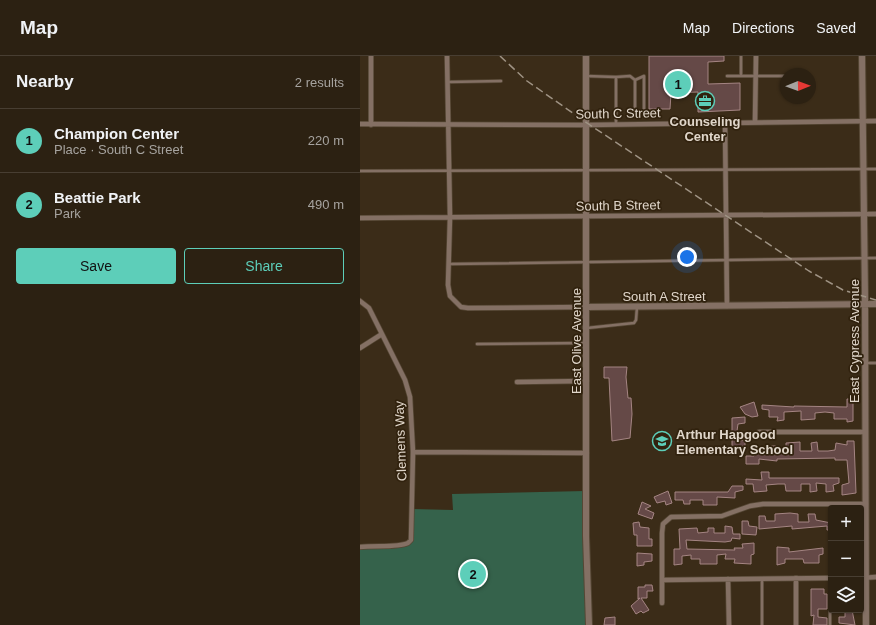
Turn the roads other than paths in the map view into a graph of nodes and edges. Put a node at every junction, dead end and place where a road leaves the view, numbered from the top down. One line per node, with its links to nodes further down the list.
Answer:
1 (371, 56): 24 (street)
2 (447, 56): 15 (street)
3 (586, 56): 7 (street, East Olive Avenue)
4 (741, 56): 9 (lane)
5 (756, 56): 12 (street)
6 (862, 56): 18 (street, East Cypress Avenue)
7 (586, 76): 11 (lane); 25 (street, East Olive Avenue)
8 (727, 76): 9 (lane)
9 (741, 76): 12 (lane)
10 (780, 76): 12 (lane)
11 (616, 77): 13 (lane); 26 (lane)
12 (756, 77): 21 (street)
13 (635, 80): 16 (lane); 17 (lane)
14 (501, 81): 15 (lane)
15 (448, 82): 23 (street)
16 (635, 112)
17 (644, 112)
18 (863, 121): 19 (street, South C Street); 21 (street, South C Street); 28 (street, East Cypress Avenue)
19 (876, 121)
20 (725, 122): 21 (street, South C Street); 26 (street, South C Street); 27 (street)
21 (755, 122)
22 (360, 124): 24 (street, South C Street)
23 (449, 124): 24 (street, South C Street); 25 (street, South C Street); 30 (street)
24 (371, 125)
25 (586, 125): 26 (street, South C Street); 32 (street, East Olive Avenue)
26 (616, 125)
27 (726, 169): 28 (lane); 32 (lane); 33 (street)
28 (863, 169): 29 (lane); 34 (street, East Cypress Avenue)
29 (876, 169)
30 (449, 170): 31 (lane); 32 (lane); 37 (street)
31 (360, 171)
32 (586, 171): 36 (street, East Olive Avenue)
33 (726, 214): 34 (street, South B Street); 36 (street, South B Street); 41 (street)
34 (864, 214): 35 (street, South B Street); 39 (street, East Cypress Avenue)
35 (876, 214)
36 (586, 216): 37 (street, South B Street); 42 (street, East Olive Avenue)
37 (450, 217): 38 (street, South B Street); 43 (street)
38 (360, 218)
39 (865, 258): 40 (lane); 41 (lane); 45 (street, East Cypress Avenue)
40 (876, 258)
41 (726, 259): 42 (lane); 47 (street)
42 (586, 262): 43 (lane); 48 (street, East Olive Avenue)
43 (449, 264): 48 (street, South A Street)
44 (360, 301): 51 (street, Clemens Way)
45 (865, 304): 46 (street, South A Street); 47 (street, South A Street); 55 (street, East Cypress Avenue)
46 (876, 304)
47 (728, 306): 49 (street, South A Street)
48 (587, 307): 49 (street, South A Street); 50 (street, East Olive Avenue)
49 (637, 307): 50 (lane)
50 (587, 328): 52 (street, East Olive Avenue)
51 (382, 334): 54 (street); 61 (street, Clemens Way)
52 (587, 343): 53 (lane); 57 (street, East Olive Avenue)
53 (477, 344)
54 (360, 348)
55 (865, 363): 56 (lane); 60 (street, East Cypress Avenue)
56 (876, 363)
57 (587, 381): 58 (street); 62 (street, East Olive Avenue)
58 (518, 382)
59 (759, 432): 60 (street)
60 (865, 432): 63 (street, East Cypress Avenue)
61 (413, 452): 62 (street); 64 (street, Clemens Way)
62 (587, 453): 76 (street, East Olive Avenue)
63 (866, 504): 65 (street, East Cypress Avenue); 72 (street)
64 (360, 547)
65 (863, 577)
66 (876, 577): 69 (street)
67 (796, 578): 68 (street); 71 (street); 79 (street)
68 (828, 578)
69 (864, 578)
70 (728, 579): 71 (street); 72 (street); 77 (street)
71 (762, 579): 78 (lane)
72 (662, 580): 74 (street)
73 (864, 594): 81 (street, East Cypress Avenue)
74 (662, 604)
75 (830, 613): 80 (lane)
76 (589, 625)
77 (729, 625)
78 (762, 625)
79 (796, 625)
80 (830, 625)
81 (866, 625)

